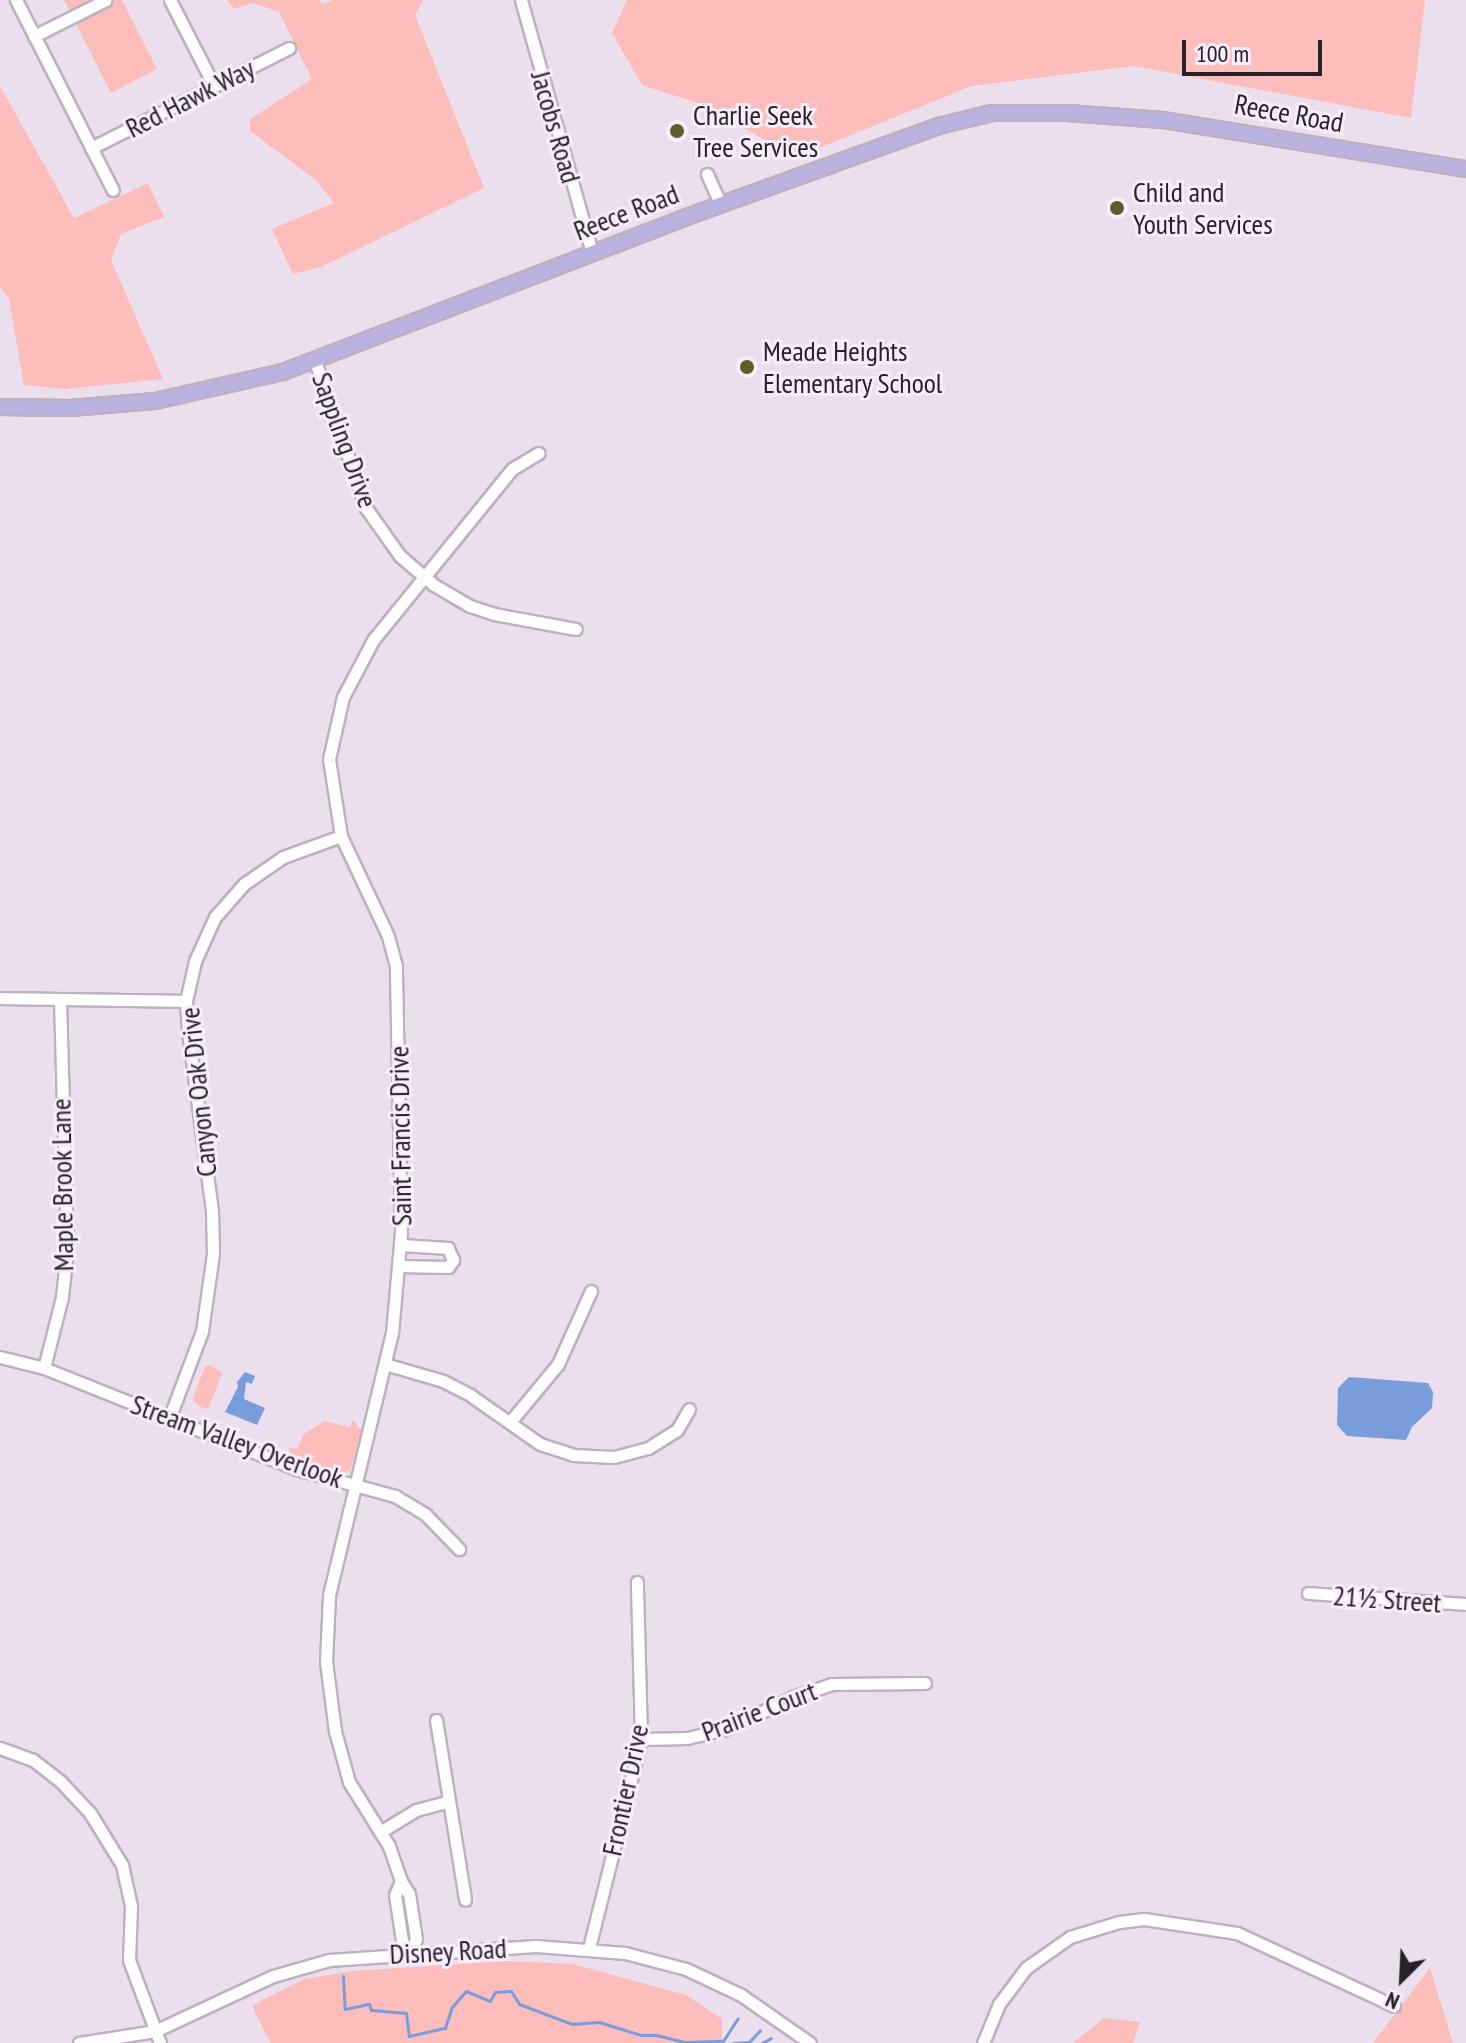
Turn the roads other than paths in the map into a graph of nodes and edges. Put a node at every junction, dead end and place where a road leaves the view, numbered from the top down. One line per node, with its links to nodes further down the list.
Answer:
1 (16, 0): 5 (street)
2 (106, 0): 5 (street)
3 (170, 0): 7 (street)
4 (521, 0): 13 (street, Jacobs Road)
5 (34, 36): 8 (street)
6 (289, 48): 7 (street, Red Hawk Way)
7 (214, 86): 8 (street, Red Hawk Way)
8 (91, 148): 11 (street)
9 (1466, 169): 12 (main road, Reece Road)
10 (707, 174): 12 (street)
11 (113, 190)
12 (721, 205): 13 (main road, Reece Road)
13 (592, 253): 14 (main road, Reece Road)
14 (315, 361): 15 (main road, Reece Road); 17 (street, Sappling Drive)
15 (0, 407)
16 (539, 453): 17 (street, Saint Francis Drive)
17 (423, 577): 18 (street, Sappling Drive); 19 (street, Saint Francis Drive)
18 (576, 629)
19 (341, 836): 22 (street, Canyon Oak Drive); 23 (street, Saint Francis Drive)
20 (0, 998): 21 (street)
21 (60, 999): 22 (street); 28 (street, Maple Brook Lane)
22 (186, 1001): 30 (street, Canyon Oak Drive)
23 (401, 1245): 24 (street, Saint Francis Drive); 24 (street)
24 (400, 1266): 27 (street, Saint Francis Drive)
25 (591, 1291): 31 (street)
26 (0, 1357): 28 (street, Stream Valley Overlook)
27 (385, 1364): 31 (street); 32 (street, Saint Francis Drive)
28 (44, 1368): 30 (street, Stream Valley Overlook)
29 (689, 1409): 31 (street)
30 (169, 1419): 32 (street, Stream Valley Overlook)
31 (510, 1422)
32 (355, 1485): 33 (street, Stream Valley Overlook); 42 (street, Saint Francis Drive)
33 (459, 1549)
34 (637, 1582): 39 (street, Frontier Drive)
35 (1308, 1593): 36 (street, 21½ Street)
36 (1466, 1604)
37 (925, 1683): 39 (street, Prairie Court)
38 (436, 1720): 41 (street)
39 (641, 1739): 44 (street, Frontier Drive)
40 (0, 1748): 47 (street)
41 (449, 1801): 42 (street); 43 (street)
42 (380, 1832): 45 (street, Saint Francis Drive)
43 (465, 1900)
44 (589, 1948): 45 (street, Disney Road); 50 (street, Disney Road)
45 (410, 1953): 47 (street, Disney Road)
46 (1394, 2006): 51 (street)
47 (155, 2031): 48 (street, Disney Road); 49 (street)
48 (79, 2043)
49 (160, 2043)
50 (810, 2043)
51 (983, 2043)

